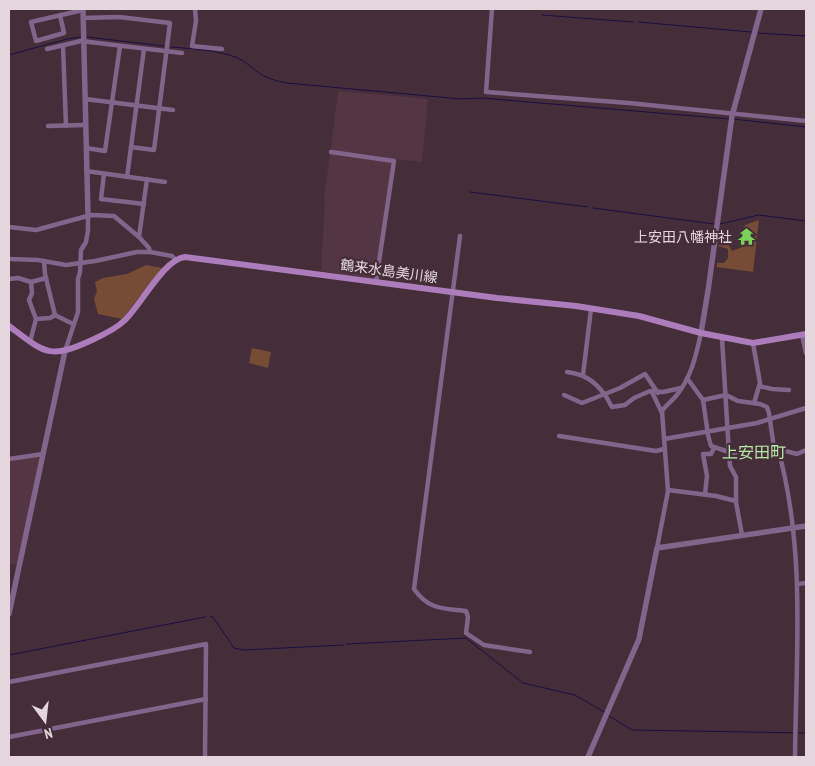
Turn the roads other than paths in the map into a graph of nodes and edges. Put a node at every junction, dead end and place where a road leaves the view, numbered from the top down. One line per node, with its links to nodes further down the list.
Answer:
1 (119, 9): 7 (street)
2 (195, 9): 14 (street)
3 (492, 9): 22 (street)
4 (761, 9): 22 (street)
5 (83, 10): 6 (street); 8 (street)
6 (60, 15): 6 (street)
7 (119, 17): 8 (street); 15 (street)
8 (83, 18): 9 (street)
9 (84, 38): 10 (street); 11 (street); 17 (street)
10 (63, 46): 12 (street); 26 (street)
11 (120, 46): 13 (street); 18 (street)
12 (47, 49)
13 (144, 49): 15 (street); 19 (street)
14 (222, 49)
15 (167, 51): 16 (street); 20 (street)
16 (182, 53)
17 (85, 99): 18 (street); 24 (street)
18 (112, 102): 19 (street); 28 (street)
19 (137, 105): 20 (street); 27 (street)
20 (160, 109): 21 (street); 27 (street)
21 (173, 110)
22 (732, 116): 23 (street); 55 (street)
23 (806, 121)
24 (85, 125): 26 (street); 28 (street)
25 (48, 126): 26 (street)
26 (66, 126)
27 (131, 147): 32 (street)
28 (86, 148): 30 (street)
29 (331, 152): 48 (street)
30 (86, 171): 31 (street); 36 (street)
31 (104, 174): 32 (street); 35 (street)
32 (127, 177): 33 (street)
33 (147, 180): 34 (street); 35 (street)
34 (165, 182)
35 (144, 204): 39 (street)
36 (88, 216): 37 (street); 39 (street); 44 (street)
37 (9, 227)
38 (460, 236): 49 (street)
39 (139, 237): 40 (street)
40 (150, 252): 42 (street); 44 (street)
41 (9, 259): 43 (street)
42 (176, 260): 48 (main road, 鶴来水島美川線); 60 (main road)
43 (44, 261): 44 (street); 45 (street)
44 (80, 263): 53 (street)
45 (46, 278): 47 (street); 51 (street)
46 (9, 279): 47 (street)
47 (31, 282): 52 (street)
48 (376, 282): 49 (main road, 鶴来水島美川線)
49 (452, 292): 50 (main road, 鶴来水島美川線); 98 (street)
50 (591, 309): 55 (main road, 鶴来水島美川線); 63 (street)
51 (55, 315): 52 (street); 53 (street)
52 (36, 319): 58 (street)
53 (73, 324): 60 (street)
54 (9, 326): 58 (main road)
55 (701, 333): 57 (main road, 鶴来水島美川線); 64 (street)
56 (804, 334): 59 (main road, 鶴来水島美川線); 61 (street)
57 (722, 338): 59 (main road, 鶴来水島美川線); 71 (street)
58 (30, 342): 60 (main road)
59 (753, 343): 65 (street)
60 (65, 351): 86 (street)
61 (806, 353)
62 (567, 372): 63 (street)
63 (583, 375): 70 (street)
64 (687, 378): 66 (street); 72 (street)
65 (759, 386): 67 (street); 73 (street)
66 (681, 388): 68 (street); 75 (street)
67 (789, 390)
68 (655, 392): 70 (street); 70 (street); 75 (street)
69 (564, 395): 70 (street)
70 (605, 395)
71 (726, 395): 72 (street); 73 (street); 77 (street)
72 (704, 400): 78 (street)
73 (754, 403): 76 (street)
74 (806, 408): 76 (street)
75 (662, 413): 80 (street)
76 (769, 420): 77 (street); 83 (street)
77 (728, 427): 78 (street); 85 (street)
78 (708, 431): 80 (street); 81 (street)
79 (558, 436): 82 (street)
80 (664, 439): 82 (street)
81 (714, 448): 85 (street); 89 (street)
82 (664, 449): 88 (street)
83 (776, 449): 84 (street); 85 (street); 92 (street)
84 (806, 450)
85 (729, 453): 90 (street)
86 (43, 454): 87 (street); 97 (street)
87 (9, 459)
88 (668, 490): 89 (street); 94 (street)
89 (705, 495): 90 (street)
90 (736, 501): 93 (street)
91 (806, 526): 92 (street)
92 (793, 529): 93 (street); 96 (street)
93 (742, 536): 94 (street)
94 (657, 548): 103 (street)
95 (806, 583): 96 (street)
96 (798, 584): 104 (street)
97 (9, 614)
98 (530, 652)
99 (9, 682): 100 (street)
100 (206, 699): 101 (street); 102 (street)
101 (9, 737)
102 (205, 757)
103 (588, 757)
104 (795, 757)

